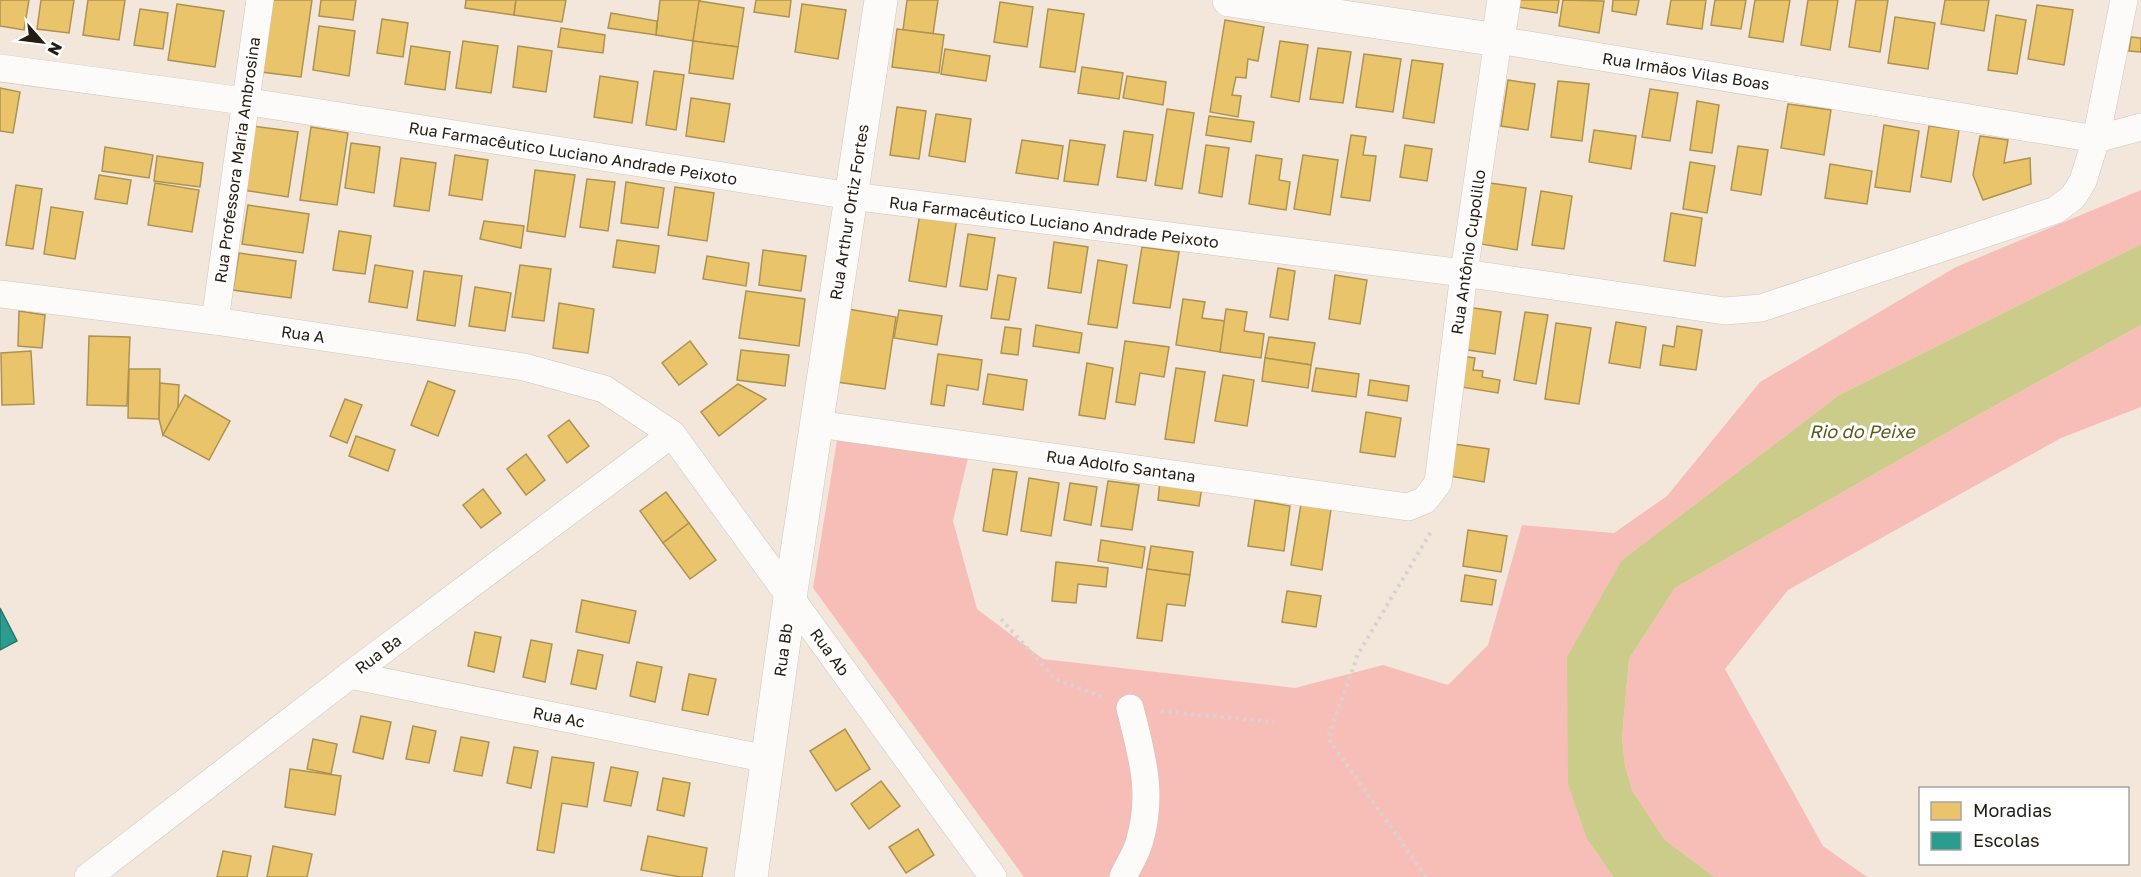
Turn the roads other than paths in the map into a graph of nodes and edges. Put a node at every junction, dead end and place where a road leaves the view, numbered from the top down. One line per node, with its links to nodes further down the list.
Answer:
1 (260, 0): 8 (street, Rua Professora Maria Ambrosina)
2 (881, 0): 11 (street, Rua Arthur Ortiz Fortes)
3 (1230, 0): 6 (street, Rua Irmãos Vilas Boas)
4 (1504, 0): 6 (street, Rua Antônio Cupolillo)
5 (2124, 0): 10 (street)
6 (1498, 40): 10 (street, Rua Irmãos Vilas Boas); 12 (street, Rua Antônio Cupolillo)
7 (0, 68): 8 (street, Rua Farmacêutico Luciano Andrade Peixoto)
8 (244, 101): 11 (street, Rua Farmacêutico Luciano Andrade Peixoto); 14 (street, Rua Professora Maria Ambrosina)
9 (2141, 127): 10 (street, Rua Irmãos Vilas Boas)
10 (2096, 139): 12 (street, Rua Farmacêutico Luciano Andrade Peixoto)
11 (851, 196): 12 (street, Rua Farmacêutico Luciano Andrade Peixoto); 16 (street, Rua Arthur Ortiz Fortes)
12 (1464, 273): 18 (street, Rua Antônio Cupolillo)
13 (0, 294): 14 (street, Rua A)
14 (215, 321): 15 (street, Rua A)
15 (604, 390): 17 (street, Rua Ab)
16 (817, 423): 18 (street, Rua Adolfo Santana); 19 (street, Rua Bb)
17 (672, 434): 19 (street, Rua Ab); 20 (street, Rua Ba)
18 (1425, 500)
19 (790, 598): 22 (street, Rua Bb); 25 (street, Rua Ab)
20 (350, 675): 22 (street, Rua Ac); 23 (street, Rua Ba)
21 (1130, 708): 26 (street)
22 (768, 759): 24 (street, Rua Bb)
23 (88, 877)
24 (751, 877)
25 (993, 877)
26 (1123, 877)

